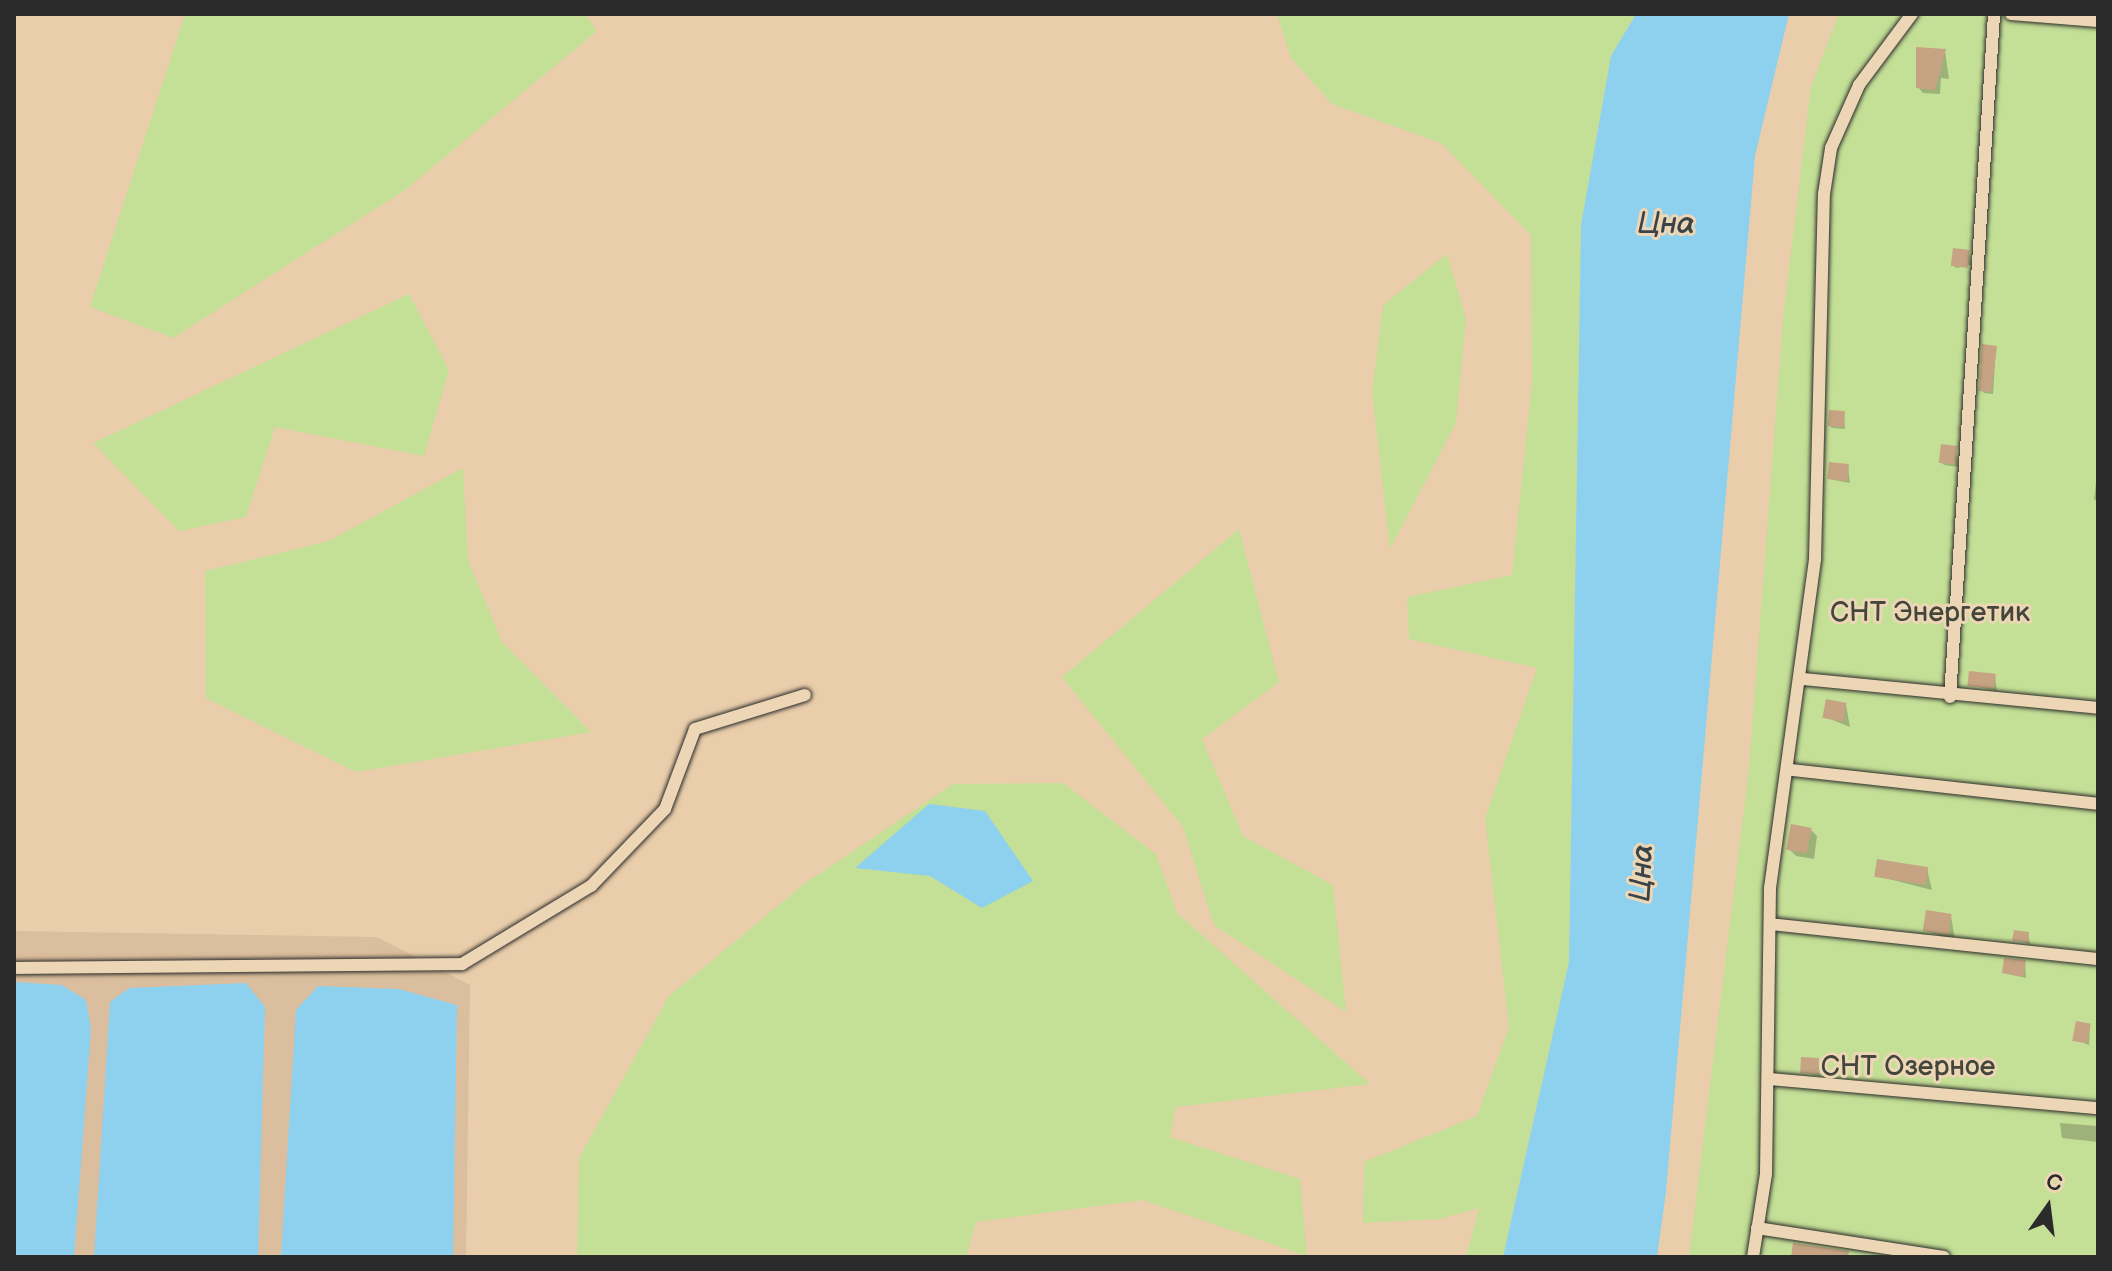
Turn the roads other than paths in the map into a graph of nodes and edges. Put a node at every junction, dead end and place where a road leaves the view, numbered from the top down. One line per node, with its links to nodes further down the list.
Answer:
1 (1912, 14): 5 (lane)
2 (1994, 14): 7 (lane)
3 (2011, 14): 4 (lane)
4 (2098, 21)
5 (1804, 679): 7 (lane); 9 (lane)
6 (805, 695): 13 (lane)
7 (1950, 697): 8 (lane)
8 (2098, 708)
9 (1792, 770): 10 (lane); 11 (lane)
10 (2098, 804)
11 (1770, 924): 12 (lane); 14 (lane)
12 (2098, 959)
13 (14, 968)
14 (1770, 1079): 15 (lane); 16 (lane)
15 (2098, 1108)
16 (1757, 1228): 17 (lane); 18 (lane)
17 (1753, 1257)
18 (1944, 1257)

